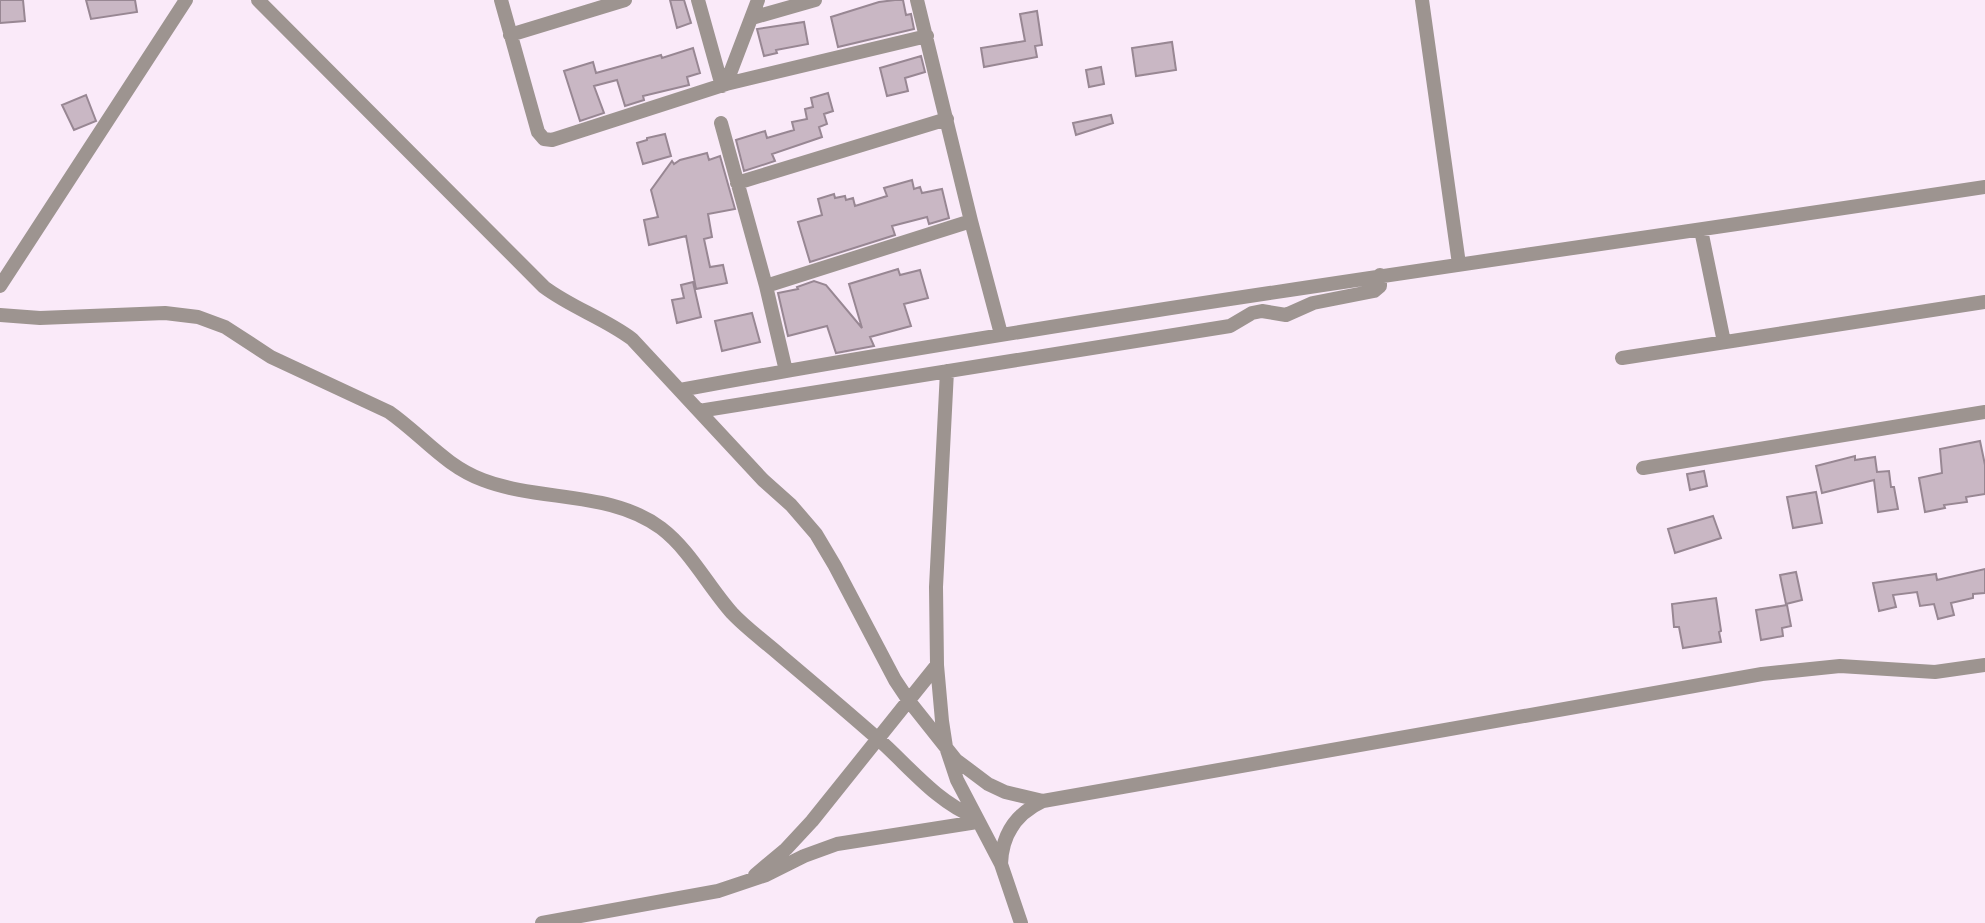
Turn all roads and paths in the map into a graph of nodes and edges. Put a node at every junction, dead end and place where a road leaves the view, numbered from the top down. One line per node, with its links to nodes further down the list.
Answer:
1 (186, 0): 22 (street)
2 (258, 0): 31 (street)
3 (500, 0): 11 (street)
4 (625, 0): 11 (street)
5 (698, 0): 13 (street)
6 (758, 0): 10 (street)
7 (815, 0): 10 (street)
8 (917, 0): 12 (street)
9 (1422, 0): 20 (street)
10 (752, 18): 13 (street)
11 (510, 35): 13 (street)
12 (927, 36): 13 (street); 14 (street)
13 (724, 85)
14 (947, 119): 16 (street); 18 (street)
15 (721, 123): 16 (street)
16 (737, 183): 23 (street)
17 (1985, 187): 19 (street)
18 (971, 221): 23 (street); 26 (street)
19 (1701, 230): 20 (street); 27 (street)
20 (1459, 264): 21 (street)
21 (1380, 275): 26 (street); 30 (street)
22 (0, 286)
23 (766, 286): 29 (street)
24 (1985, 302): 27 (street)
25 (0, 314): 38 (street)
26 (1002, 334): 29 (street)
27 (1724, 342): 28 (street)
28 (1622, 358)
29 (786, 371): 31 (street)
30 (947, 371): 32 (street); 35 (street)
31 (680, 390): 32 (street)
32 (699, 411): 37 (street)
33 (1985, 412): 34 (street)
34 (1643, 468)
35 (937, 665): 37 (street); 39 (street)
36 (1985, 665): 40 (street)
37 (909, 701): 38 (street); 39 (street)
38 (878, 739): 41 (street); 43 (street)
39 (946, 747): 40 (street); 41 (street)
40 (1043, 801): 42 (street)
41 (976, 820): 42 (street); 43 (street)
42 (1001, 864): 45 (street)
43 (743, 884): 44 (street)
44 (542, 923)
45 (1021, 923)

